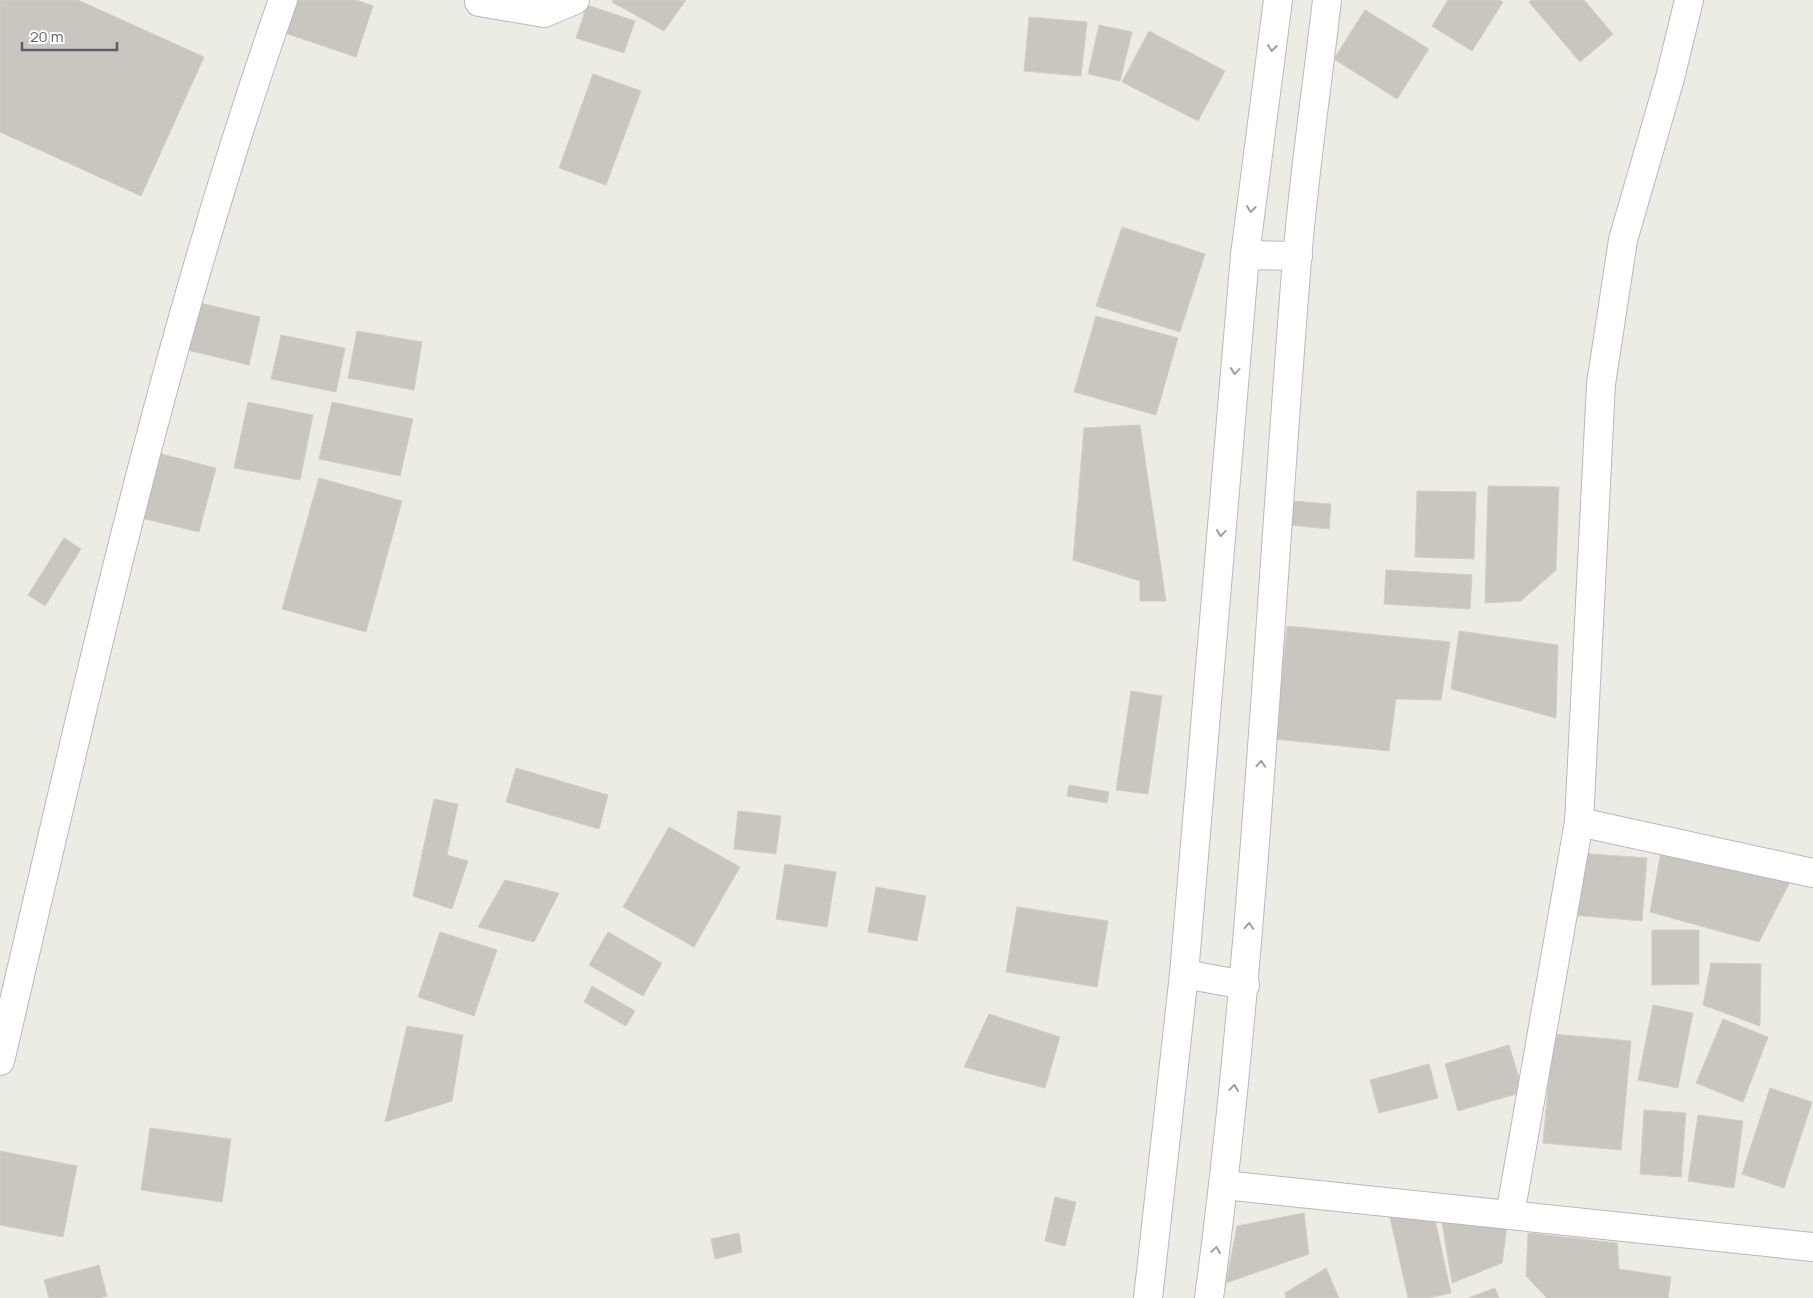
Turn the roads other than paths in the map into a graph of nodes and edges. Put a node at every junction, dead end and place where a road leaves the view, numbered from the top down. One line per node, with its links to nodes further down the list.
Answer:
1 (283, 0): 13 (street)
2 (575, 0): 6 (street)
3 (1278, 0): 7 (street, one-way to 7)
4 (1327, 0): 8 (street)
5 (1689, 0): 9 (street)
6 (479, 2)
7 (1245, 255): 8 (street); 11 (street, one-way to 11)
8 (1298, 256): 12 (street, one-way to 8)
9 (1579, 822): 10 (street); 15 (street)
10 (1813, 873)
11 (1184, 974): 12 (street); 17 (street)
12 (1245, 985): 14 (street, one-way to 12)
13 (0, 1061)
14 (1224, 1185): 15 (street); 18 (street, one-way to 14)
15 (1510, 1215): 16 (street)
16 (1813, 1247)
17 (1148, 1298)
18 (1209, 1298)

